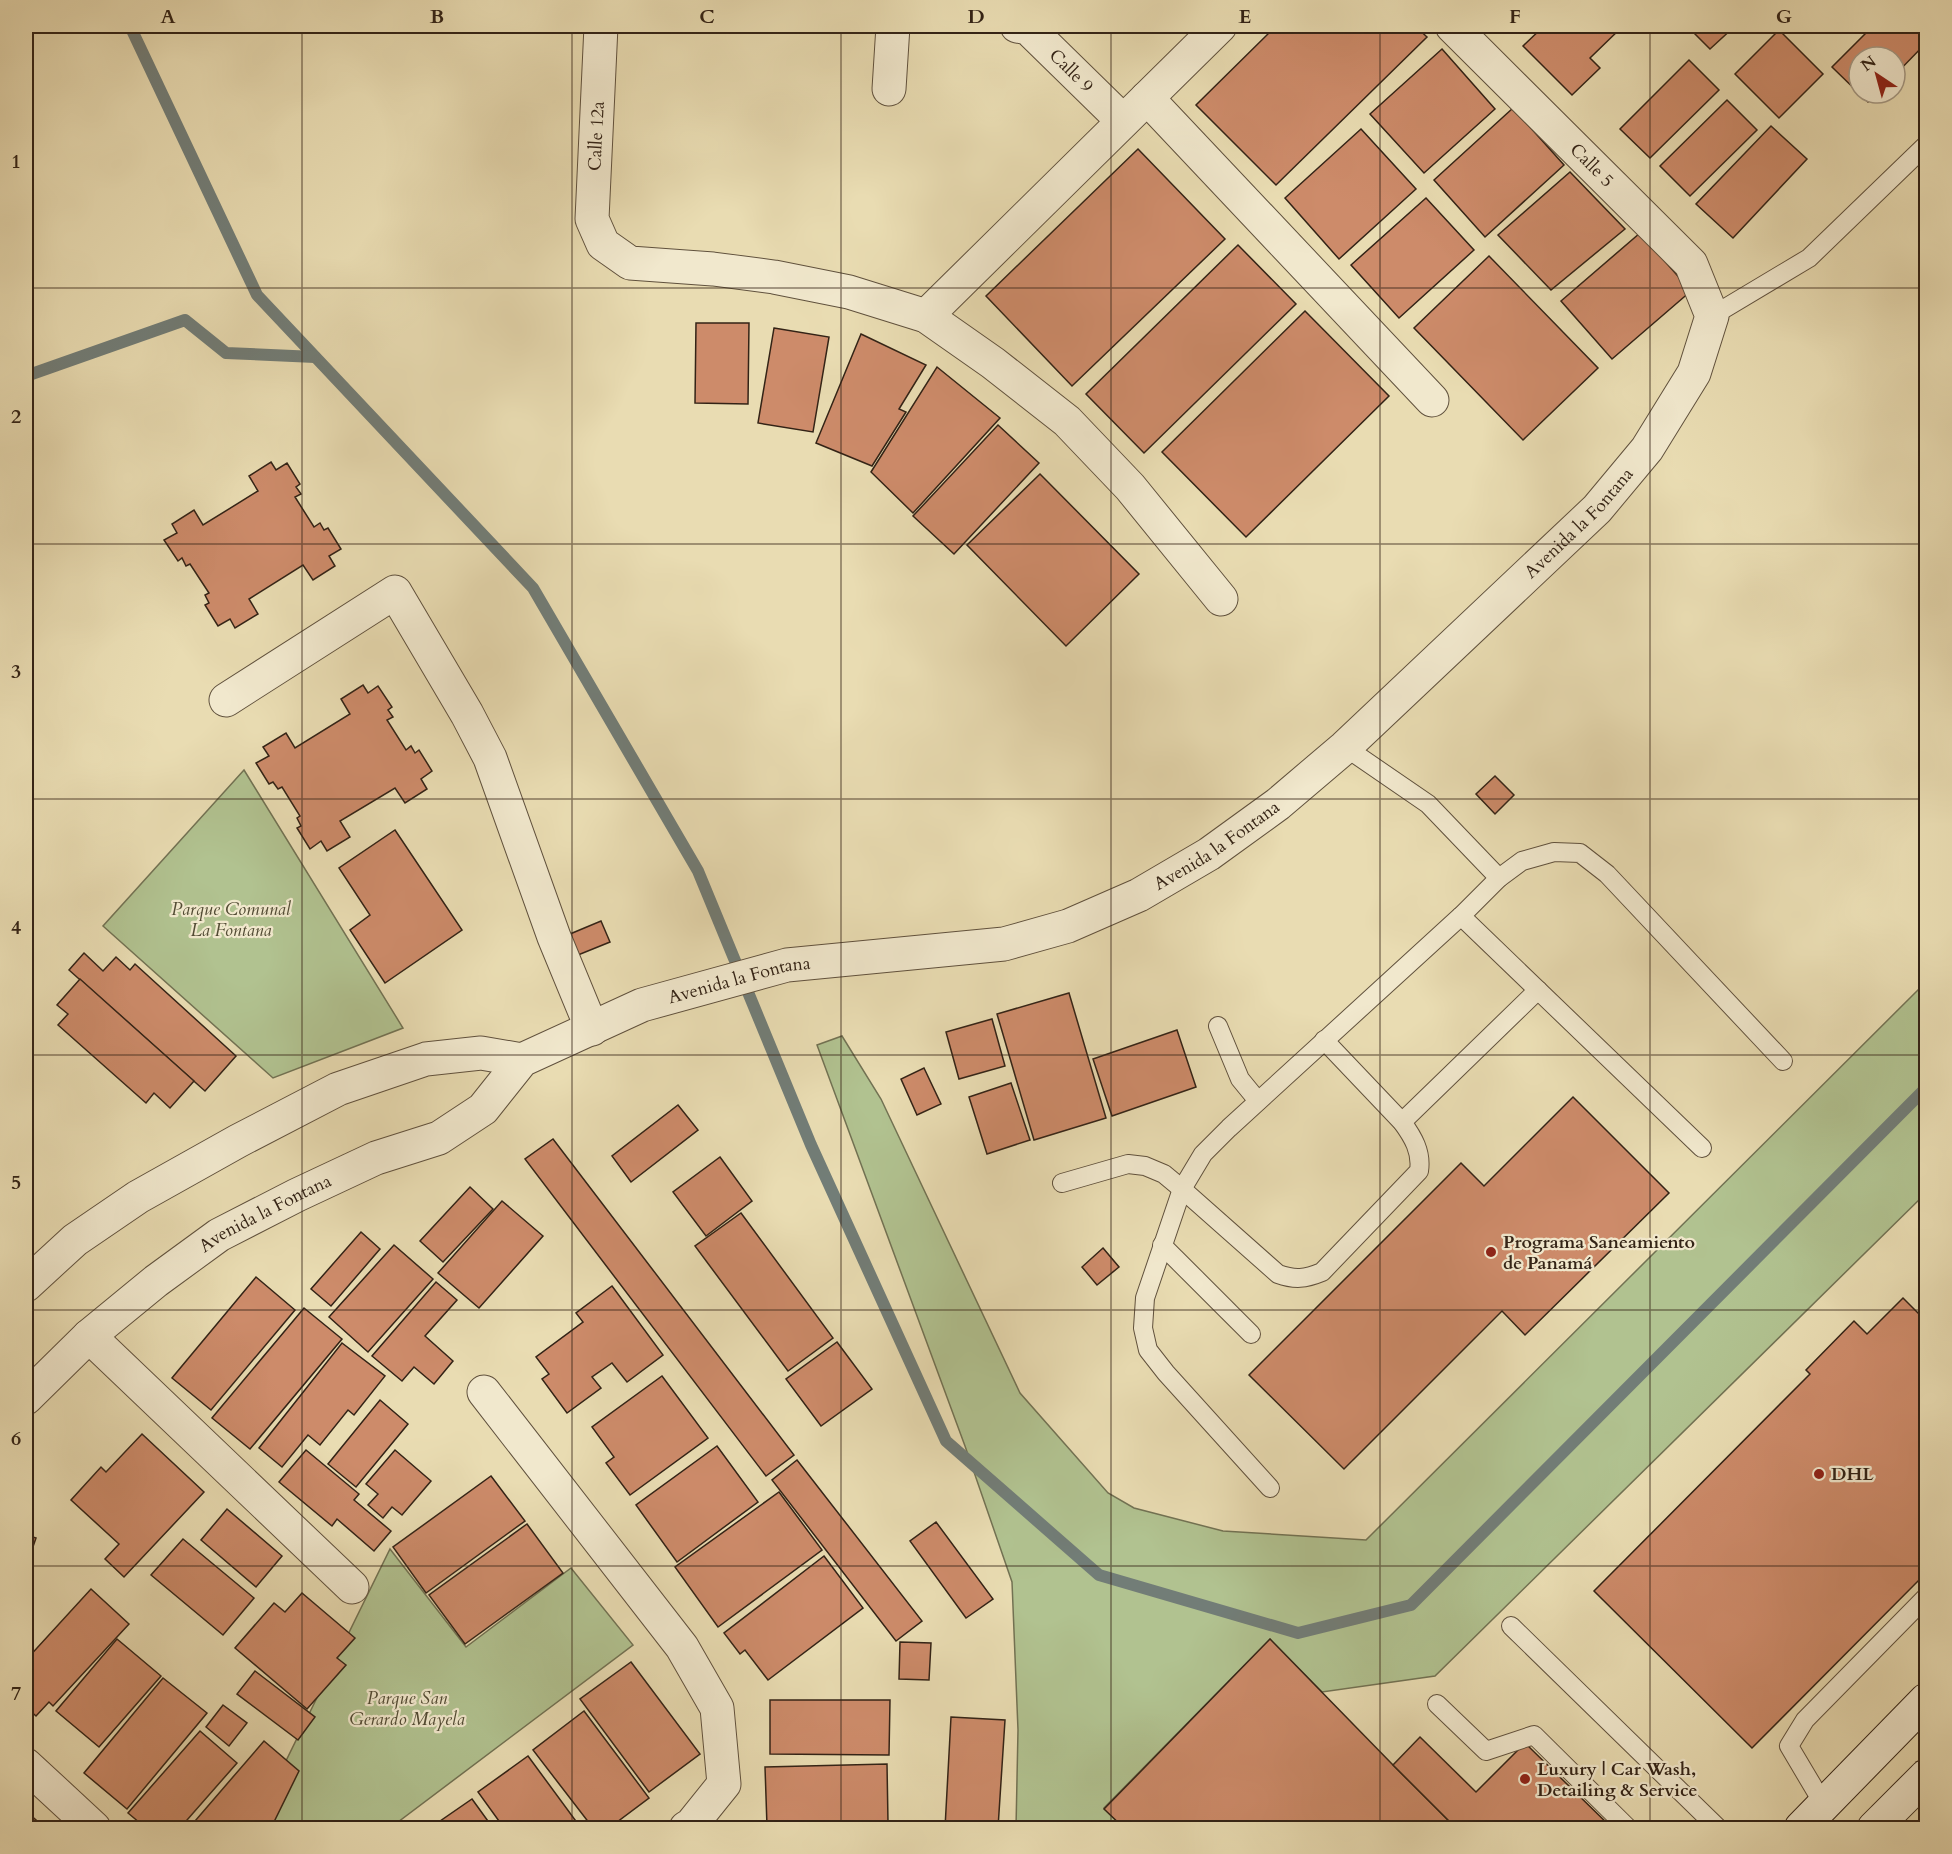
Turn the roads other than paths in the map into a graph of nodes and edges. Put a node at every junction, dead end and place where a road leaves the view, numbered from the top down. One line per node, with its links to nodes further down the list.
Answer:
1 (601, 26): 10 (street, Calle 12a)
2 (893, 26): 6 (street)
3 (1017, 26): 8 (street, Calle 9)
4 (1220, 26): 7 (street)
5 (1452, 26): 11 (street, Calle 5)
6 (889, 89)
7 (1147, 98): 8 (street); 12 (street)
8 (1123, 122): 10 (street)
9 (1926, 145): 11 (lane)
10 (926, 316): 13 (street)
11 (1712, 316): 15 (street, Avenida la Fontana)
12 (1432, 400)
13 (1221, 598)
14 (226, 700): 20 (street)
15 (1345, 747): 16 (lane); 20 (street, Avenida la Fontana)
16 (1499, 878): 17 (lane); 23 (lane)
17 (1461, 916): 18 (lane); 21 (lane)
18 (1538, 990): 25 (lane); 26 (lane)
19 (1218, 1026): 24 (lane)
20 (592, 1029): 22 (street, Avenida la Fontana)
21 (1324, 1040): 24 (lane); 25 (lane)
22 (522, 1060): 30 (street); 32 (street, Avenida la Fontana)
23 (1783, 1061)
24 (1258, 1101): 28 (lane)
25 (1402, 1122): 28 (lane)
26 (1702, 1148)
27 (1062, 1184): 28 (lane)
28 (1182, 1190): 29 (lane)
29 (1162, 1245): 31 (lane); 35 (lane)
30 (26, 1285)
31 (1251, 1334)
32 (89, 1336): 34 (street, Avenida la Fontana); 36 (street)
33 (484, 1392): 44 (street)
34 (26, 1398)
35 (1270, 1488)
36 (352, 1587)
37 (1926, 1597): 43 (lane)
38 (1511, 1626): 47 (lane)
39 (1926, 1700): 43 (street)
40 (1437, 1704): 46 (lane)
41 (26, 1765): 45 (street)
42 (1926, 1776): 49 (street)
43 (1824, 1805): 48 (street)
44 (690, 1827)
45 (94, 1828)
46 (1628, 1828)
47 (1718, 1828)
48 (1801, 1828)
49 (1874, 1828)

